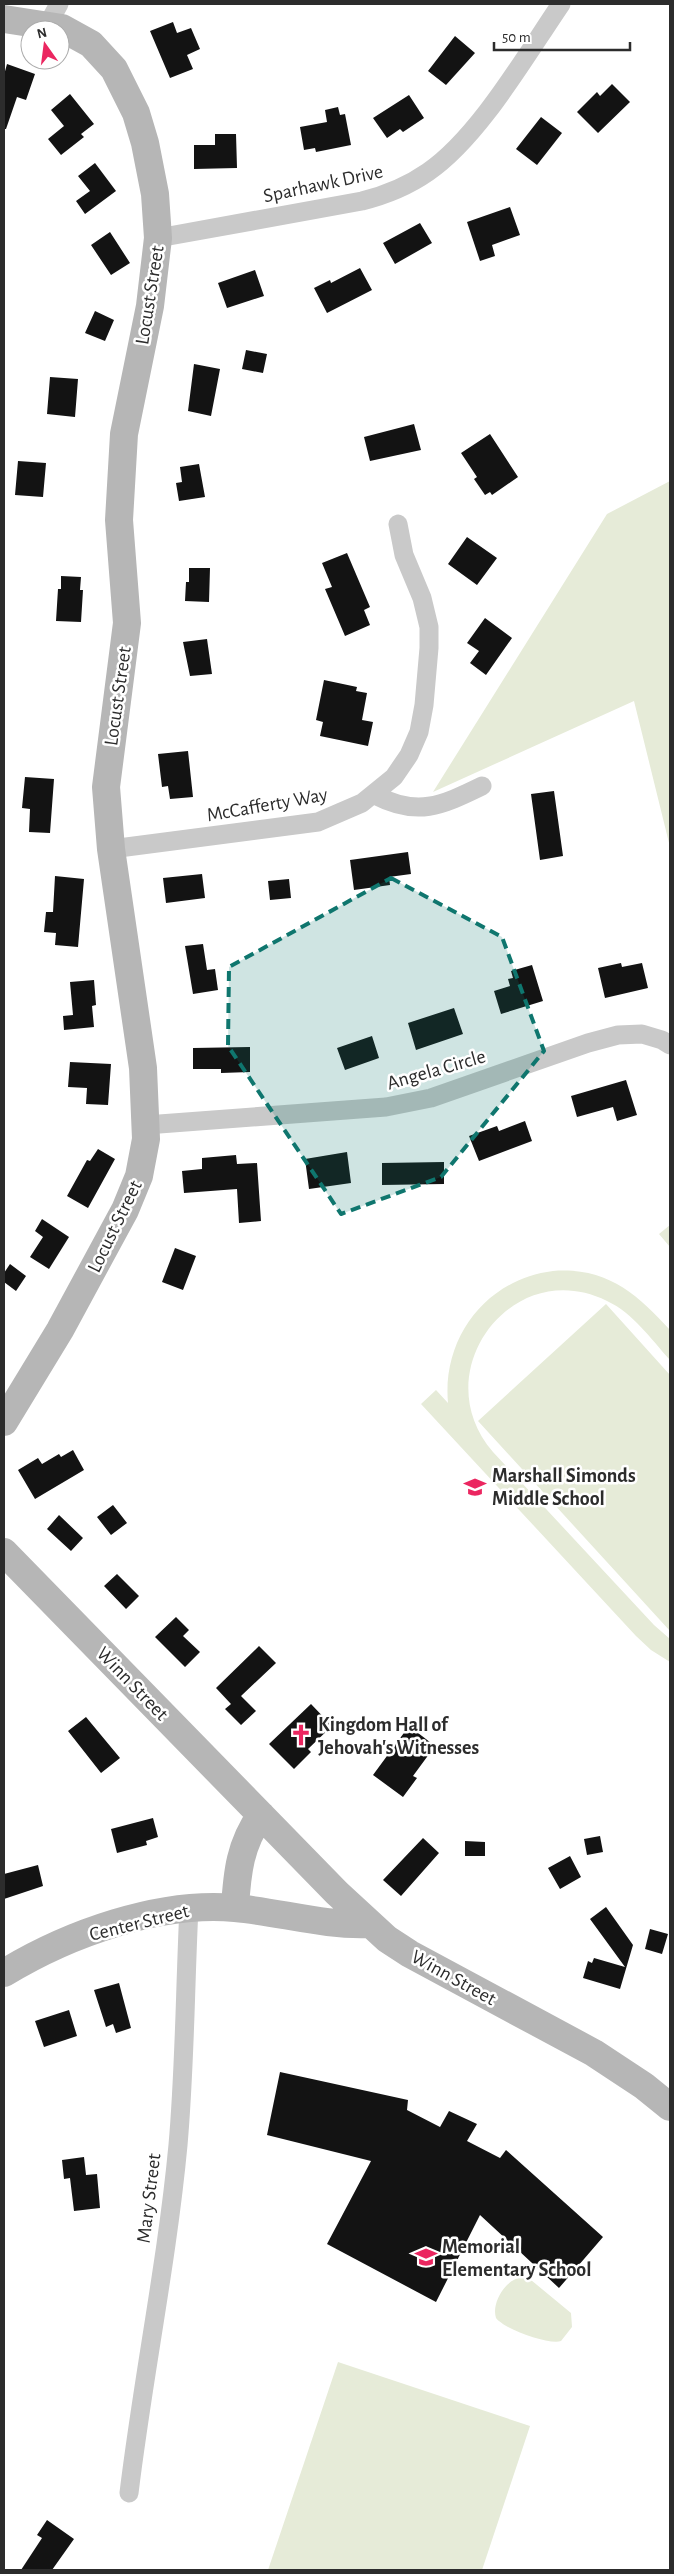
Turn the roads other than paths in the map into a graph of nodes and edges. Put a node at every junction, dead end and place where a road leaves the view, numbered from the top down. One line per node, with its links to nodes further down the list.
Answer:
1 (561, 4): 4 (street, Sparhawk Drive)
2 (54, 14): 3 (street, Locust Street); 4 (street, Locust Street)
3 (4, 19)
4 (158, 238): 8 (street, Locust Street)
5 (398, 524): 7 (street, McCafferty Way)
6 (482, 786): 7 (street)
7 (375, 795): 8 (street, McCafferty Way)
8 (111, 849): 10 (street, Locust Street)
9 (670, 1045): 10 (street, Angela Circle)
10 (146, 1125): 11 (street, Locust Street)
11 (4, 1422)
12 (4, 1552): 13 (street, Winn Street)
13 (261, 1815): 15 (street); 16 (street, Winn Street)
14 (189, 1908): 15 (street, Center Street); 17 (street, Center Street); 19 (street, Mary Street)
15 (235, 1908): 16 (street, Center Street)
16 (370, 1924): 18 (street, Winn Street)
17 (4, 1973)
18 (670, 2107)
19 (129, 2493)

